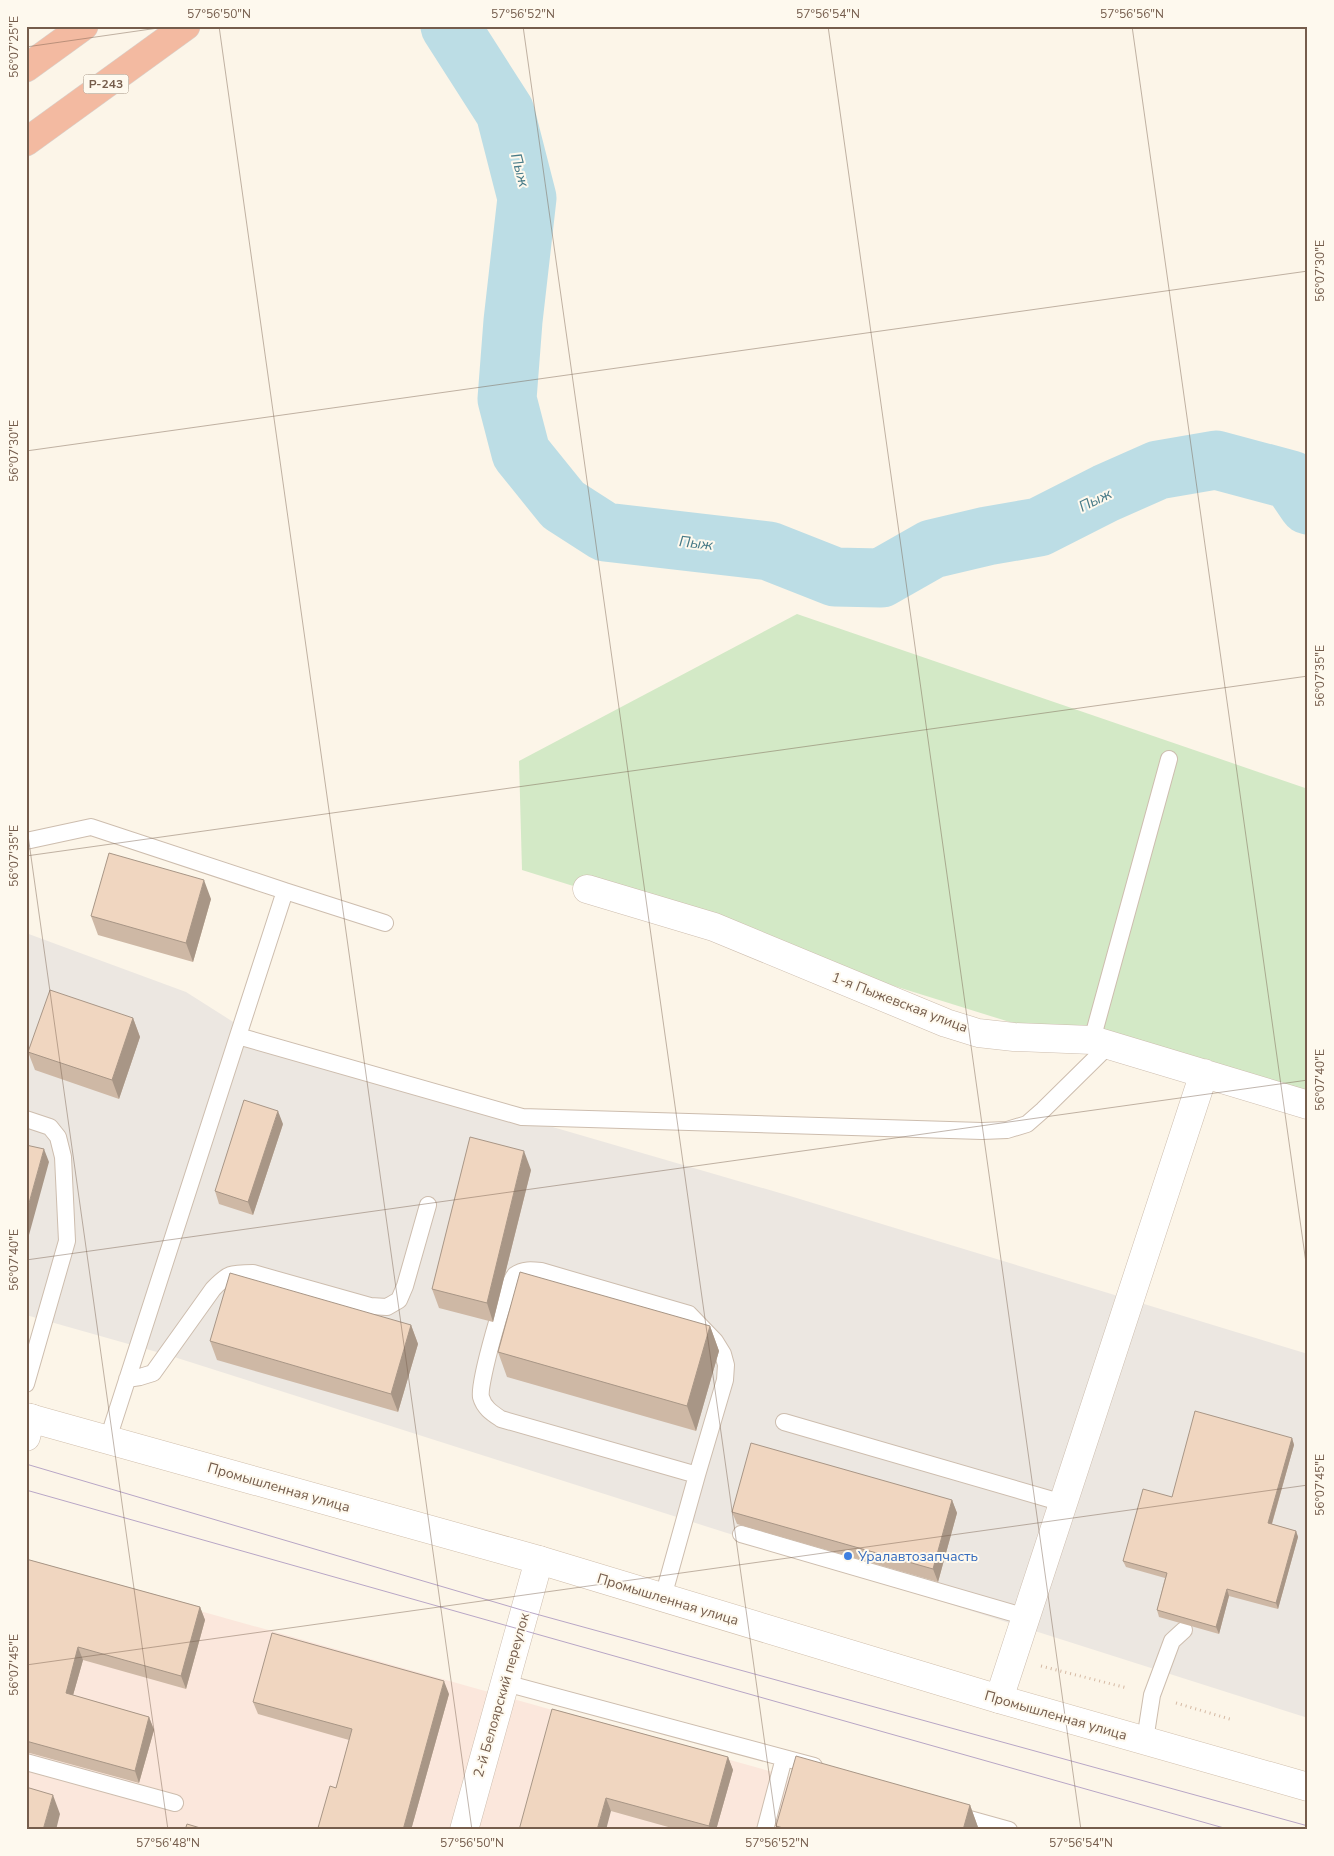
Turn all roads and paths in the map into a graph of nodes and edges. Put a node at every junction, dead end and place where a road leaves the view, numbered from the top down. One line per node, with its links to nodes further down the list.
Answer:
1 (84, 26): 3 (highway)
2 (186, 26): 4 (highway, Р-243)
3 (26, 68)
4 (26, 142)
5 (1169, 759): 11 (lane)
6 (26, 841): 7 (lane)
7 (286, 890): 9 (lane); 10 (lane)
8 (587, 890): 11 (street, 1-я Пыжевская улица)
9 (385, 923)
10 (238, 1036): 11 (lane); 16 (lane)
11 (1101, 1042): 12 (street, 1-я Пыжевская улица)
12 (1204, 1073): 13 (street, 1-я Пыжевская улица); 22 (street)
13 (1308, 1105)
14 (26, 1119): 17 (lane)
15 (428, 1205): 16 (lane)
16 (127, 1380): 20 (lane)
17 (26, 1384)
18 (784, 1422): 22 (lane)
19 (28, 1424): 20 (street, Промышленная улица)
20 (108, 1439): 24 (street, Промышленная улица)
21 (698, 1475): 21 (lane); 25 (lane)
22 (1063, 1503): 26 (street)
23 (741, 1534): 26 (lane)
24 (539, 1560): 25 (street, Промышленная улица); 29 (street, 2-й Белоярский переулок)
25 (662, 1597): 31 (street, Промышленная улица)
26 (1026, 1617): 28 (street)
27 (1184, 1630): 30 (lane)
28 (1013, 1655): 30 (path); 31 (street)
29 (505, 1682): 34 (lane); 40 (street, 2-й Белоярский переулок)
30 (1152, 1695): 32 (path); 33 (lane)
31 (999, 1699): 33 (street, Промышленная улица)
32 (1233, 1720)
33 (1144, 1740): 37 (street, Промышленная улица)
34 (784, 1758): 36 (lane); 41 (lane)
35 (26, 1762): 38 (lane)
36 (829, 1770)
37 (1308, 1787)
38 (175, 1803)
39 (944, 1812): 42 (lane)
40 (464, 1830)
41 (765, 1830)
42 (1009, 1830)

